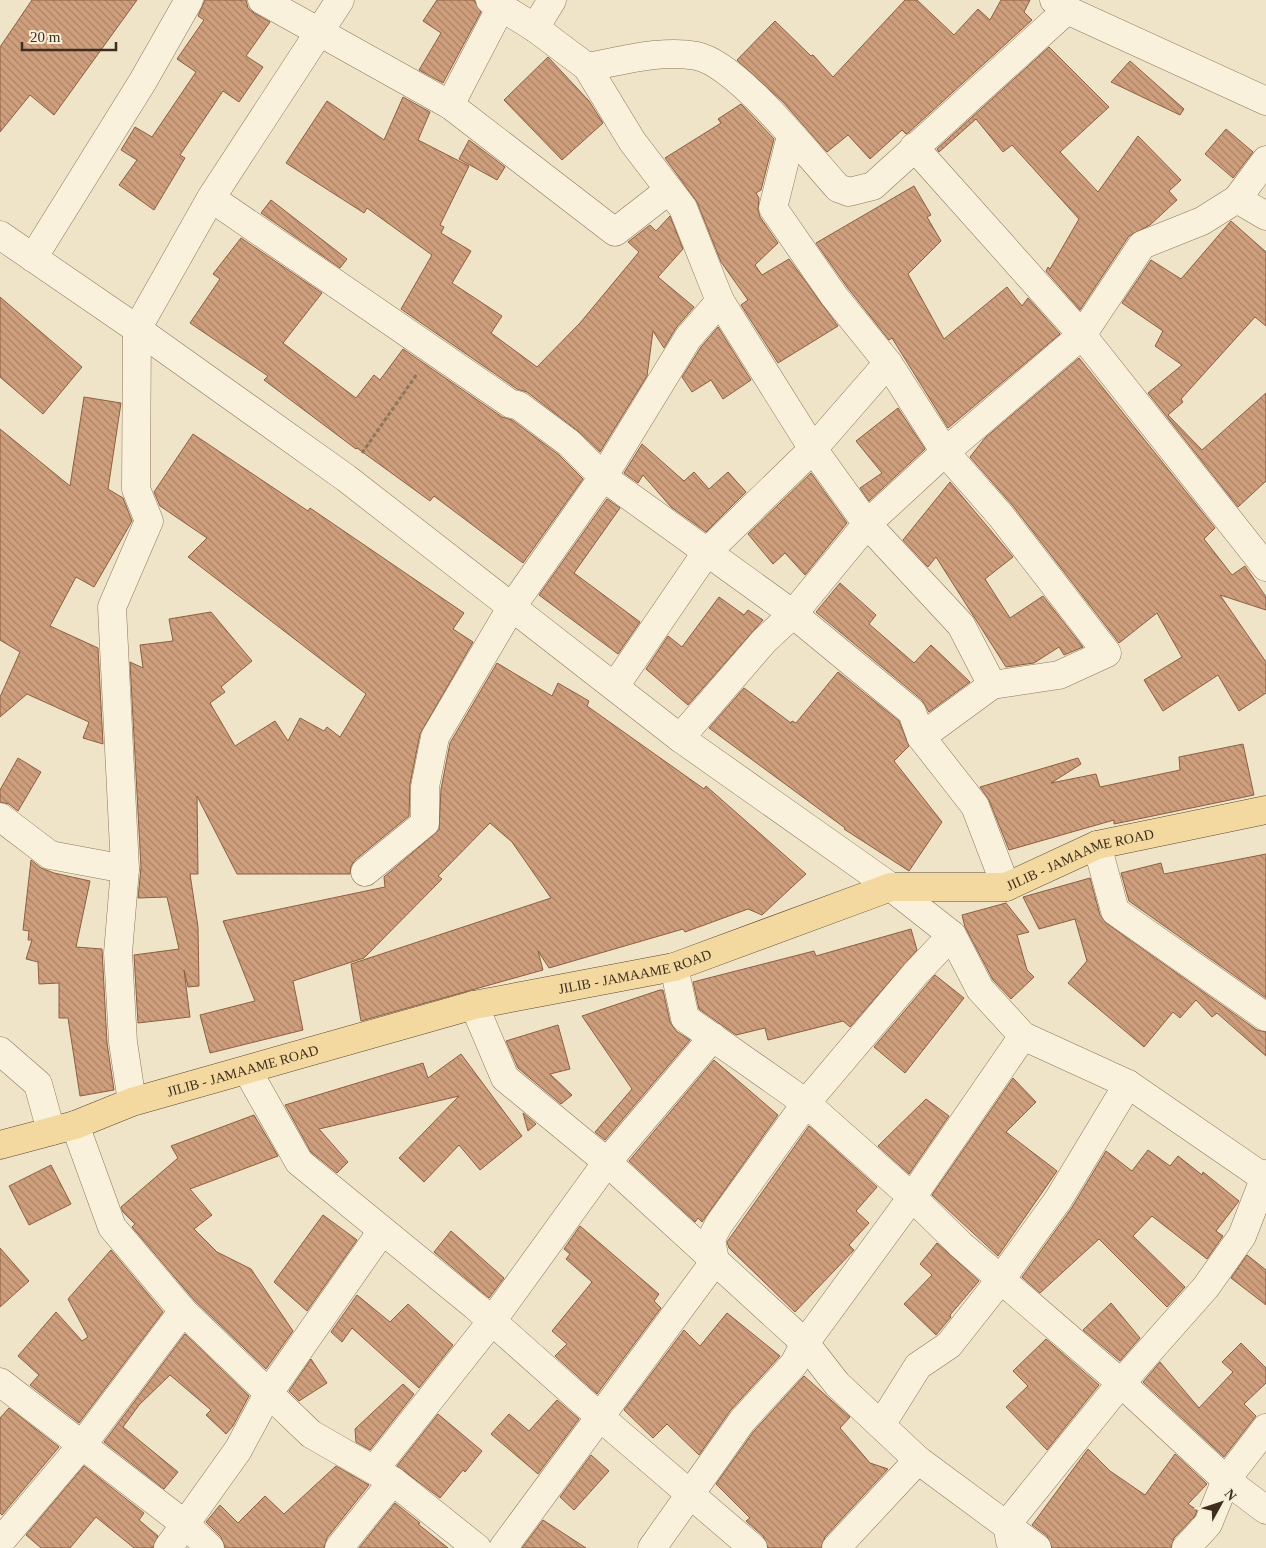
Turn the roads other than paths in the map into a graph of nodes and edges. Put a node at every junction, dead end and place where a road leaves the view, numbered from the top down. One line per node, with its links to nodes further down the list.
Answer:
1 (190, 0): 20 (street)
2 (262, 0): 8 (street)
3 (340, 0): 8 (street)
4 (552, 0): 7 (street)
5 (495, 4): 7 (street); 11 (street)
6 (1060, 5): 10 (street); 13 (street)
7 (535, 28): 9 (street)
8 (319, 30): 11 (street); 16 (street)
9 (587, 67): 12 (street); 15 (street)
10 (1266, 101)
11 (450, 105): 15 (street)
12 (791, 136): 13 (street); 24 (street)
13 (914, 147): 23 (street)
14 (1266, 160): 17 (street)
15 (669, 190): 21 (street)
16 (211, 198): 22 (street); 27 (street)
17 (1237, 199): 18 (street); 23 (street)
18 (1266, 216)
19 (0, 235): 20 (street)
20 (33, 258): 22 (street)
21 (720, 301): 25 (street); 27 (street)
22 (137, 329): 31 (street); 40 (street)
23 (1082, 335): 26 (street); 30 (street)
24 (888, 363): 25 (street); 26 (street)
25 (813, 449): 28 (street); 29 (street)
26 (945, 452): 28 (street); 33 (street)
27 (603, 477): 29 (street); 31 (street)
28 (867, 524): 32 (street); 33 (street)
29 (706, 553): 32 (street); 34 (street)
30 (1266, 567)
31 (511, 608): 34 (street); 41 (street)
32 (793, 614): 35 (street); 36 (street)
33 (992, 685): 35 (street)
34 (615, 686): 36 (street)
35 (921, 737): 43 (street)
36 (680, 738): 42 (street)
37 (1266, 810): 39 (main road, JILIB - JAMAAME ROAD)
38 (0, 817): 40 (street)
39 (1097, 844): 43 (main road, JILIB - JAMAAME ROAD); 47 (street)
40 (125, 869): 53 (street)
41 (366, 872)
42 (891, 887): 43 (main road, JILIB - JAMAAME ROAD); 44 (street); 45 (main road, JILIB - JAMAAME ROAD)
43 (1006, 887)
44 (952, 935): 48 (street); 54 (street)
45 (674, 967): 46 (main road, JILIB - JAMAAME ROAD); 49 (street)
46 (474, 1005): 51 (main road, JILIB - JAMAAME ROAD); 57 (street)
47 (1266, 1017)
48 (1023, 1036): 52 (street); 59 (street)
49 (712, 1037): 54 (street); 57 (street)
50 (0, 1050): 55 (street)
51 (247, 1070): 53 (main road, JILIB - JAMAAME ROAD); 60 (street)
52 (1128, 1084): 58 (street); 62 (street)
53 (132, 1102): 55 (main road, JILIB - JAMAAME ROAD)
54 (806, 1103): 59 (street); 61 (street)
55 (63, 1128): 56 (main road, JILIB - JAMAAME ROAD); 63 (street)
56 (0, 1145)
57 (607, 1162): 61 (street); 64 (street)
58 (1265, 1177): 67 (street)
59 (912, 1197): 62 (street); 65 (street)
60 (382, 1232): 64 (street); 68 (street)
61 (715, 1261): 65 (street); 69 (street)
62 (1001, 1279): 67 (street); 70 (street)
63 (183, 1311): 68 (street); 72 (street)
64 (492, 1321): 69 (street); 74 (street)
65 (805, 1343): 70 (street); 76 (street)
66 (0, 1382): 72 (street)
67 (1121, 1383): 75 (street); 79 (street)
68 (268, 1394): 74 (street); 78 (street)
69 (600, 1417): 76 (street); 85 (street)
70 (880, 1425): 73 (street)
71 (1266, 1428): 75 (street)
72 (82, 1445): 78 (street); 80 (street)
73 (918, 1460): 79 (street); 88 (street)
74 (384, 1476): 83 (street); 84 (street)
75 (1226, 1480): 77 (street); 90 (street)
76 (691, 1494): 86 (street); 87 (street)
77 (1266, 1510)
78 (186, 1525): 81 (street); 82 (street)
79 (1009, 1536): 89 (street)
80 (0, 1542)
81 (168, 1548)
82 (210, 1548)
83 (339, 1548)
84 (477, 1548)
85 (503, 1548)
86 (652, 1548)
87 (753, 1548)
88 (836, 1548)
89 (1037, 1548)
90 (1186, 1548)

